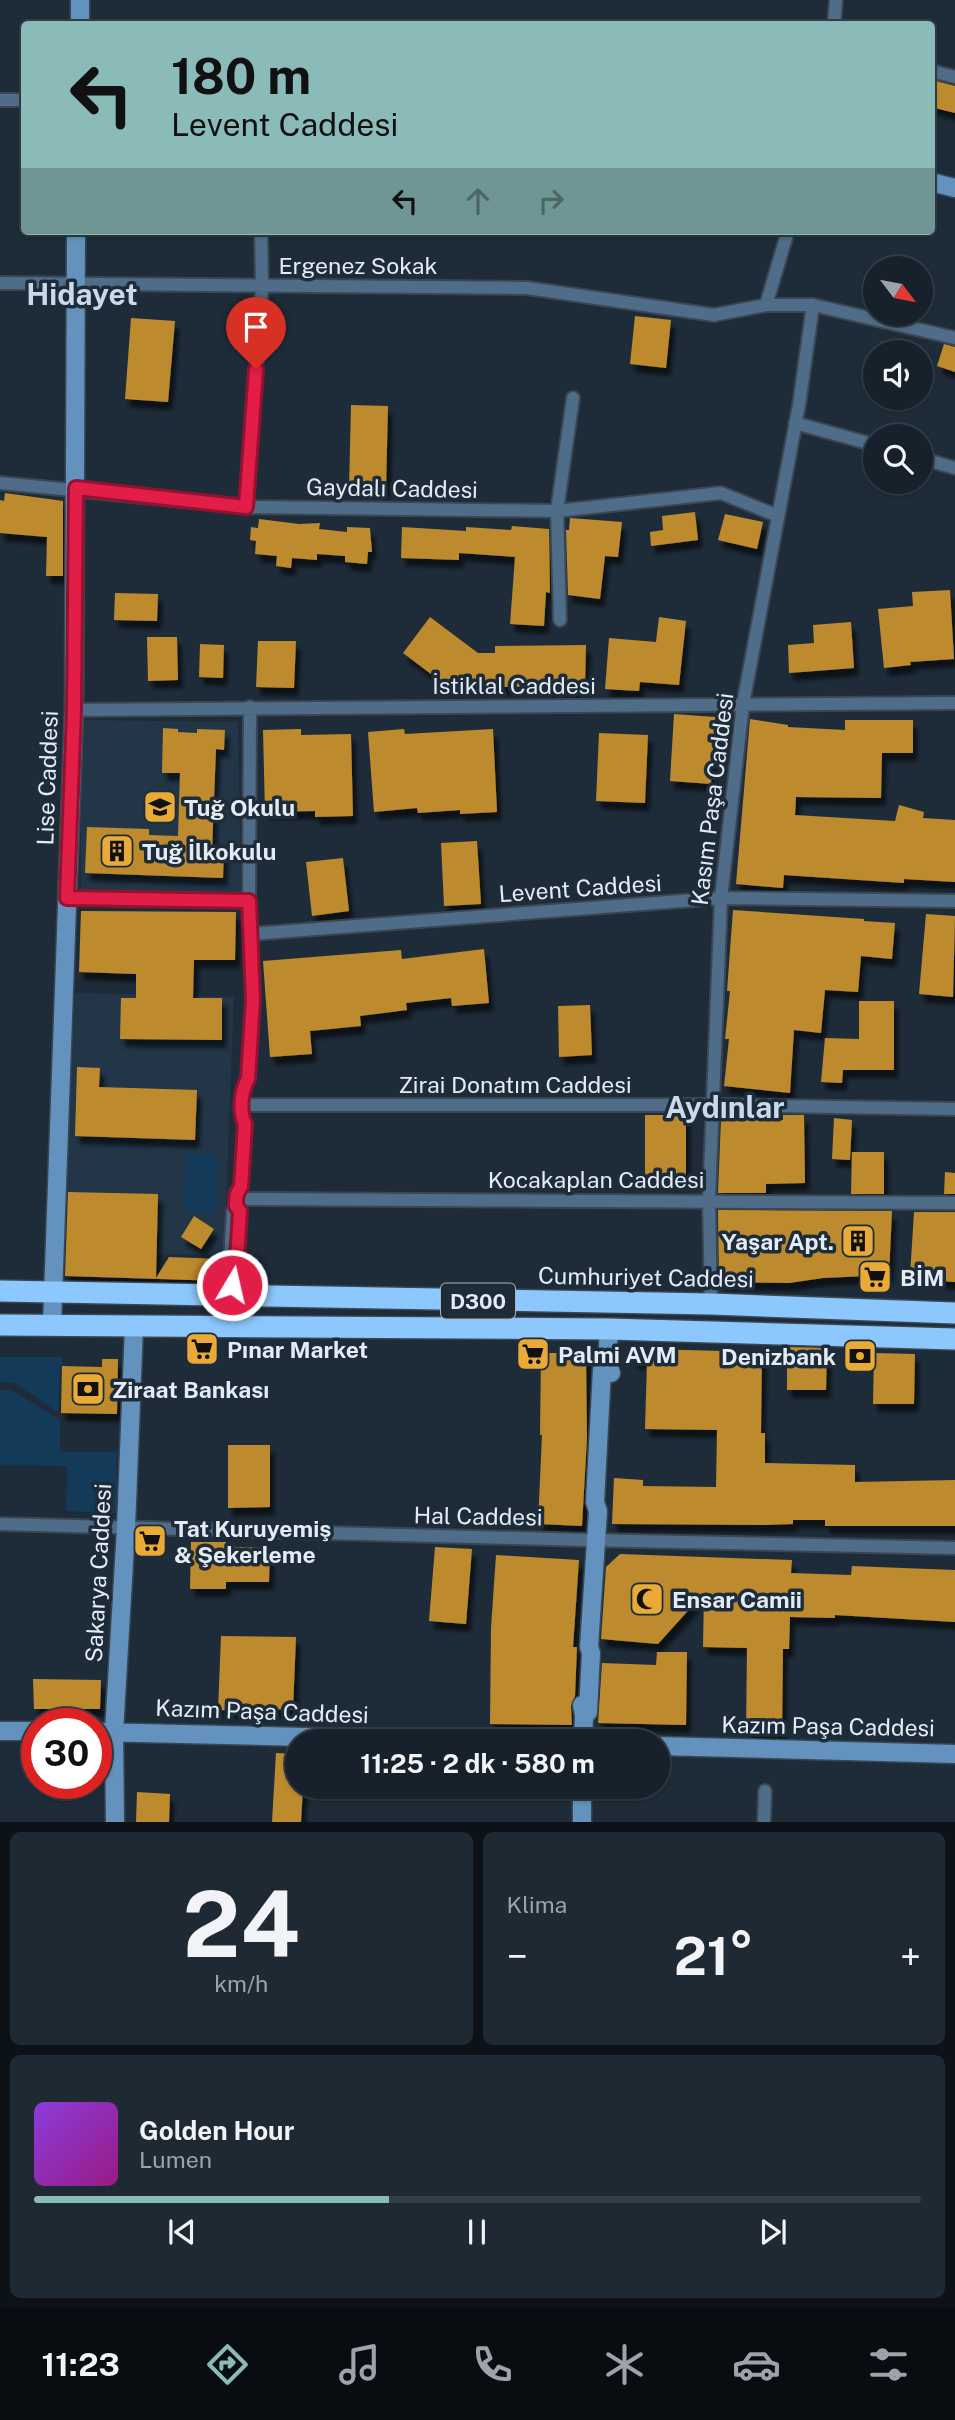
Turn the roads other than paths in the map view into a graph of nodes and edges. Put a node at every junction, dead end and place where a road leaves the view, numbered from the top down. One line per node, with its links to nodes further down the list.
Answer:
1 (80, 0): 3 (street)
2 (836, 0): 4 (street)
3 (80, 21)
4 (834, 21)
5 (935, 72): 6 (street)
6 (955, 77)
7 (0, 100): 8 (street)
8 (21, 100)
9 (935, 183): 10 (street)
10 (955, 188)
11 (76, 235): 15 (street, Lise Caddesi)
12 (261, 235): 16 (street)
13 (787, 235): 17 (street)
14 (0, 284): 15 (street, Ergenez Sokak)
15 (75, 284): 16 (street, Ergenez Sokak); 26 (street, Lise Caddesi)
16 (262, 286): 17 (street, Ergenez Sokak); 27 (street)
17 (766, 305): 18 (street, Ergenez Sokak)
18 (813, 305): 19 (street, Ergenez Sokak); 21 (street, Kasım Paşa Caddesi)
19 (955, 338)
20 (573, 398): 28 (street)
21 (795, 423): 22 (street); 29 (street, Kasım Paşa Caddesi)
22 (863, 442)
23 (933, 462): 24 (street)
24 (955, 468)
25 (0, 483): 26 (street, Gaydalı Caddesi)
26 (76, 488): 27 (street, Gaydalı Caddesi); 34 (street, Lise Caddesi)
27 (246, 507): 28 (street, Gaydalı Caddesi)
28 (557, 511): 29 (street, Gaydalı Caddesi); 30 (street)
29 (778, 516): 32 (street, Kasım Paşa Caddesi)
30 (560, 620)
31 (955, 703): 32 (street, İstiklal Caddesi)
32 (743, 704): 33 (street, İstiklal Caddesi); 36 (street, Kasım Paşa Caddesi)
33 (250, 707): 34 (street, İstiklal Caddesi); 37 (street)
34 (74, 710): 35 (street, Lise Caddesi)
35 (67, 898): 37 (street); 48 (street, Lise Caddesi)
36 (721, 898): 38 (street, Levent Caddesi); 39 (street, Levent Caddesi); 40 (street, Kasım Paşa Caddesi)
37 (249, 901): 39 (street)
38 (955, 901)
39 (251, 934): 42 (street)
40 (711, 1105): 41 (street, Zirai Donatım Caddesi); 42 (street, Zirai Donatım Caddesi); 44 (street, Kasım Paşa Caddesi)
41 (955, 1109)
42 (242, 1112): 43 (street)
43 (236, 1199): 44 (street, Kocakaplan Caddesi); 46 (street)
44 (709, 1200): 45 (street, Kocakaplan Caddesi); 49 (street, Kasım Paşa Caddesi)
45 (955, 1203)
46 (232, 1289): 48 (highway, Cumhuriyet Caddesi / D300); 49 (highway, Cumhuriyet Caddesi / D300)
47 (0, 1291): 48 (highway, Cumhuriyet Caddesi / D300)
48 (52, 1293): 52 (street, Lise Caddesi)
49 (711, 1304): 50 (highway, Cumhuriyet Caddesi / D300)
50 (955, 1313)
51 (0, 1325): 52 (highway, D300)
52 (52, 1325): 53 (highway, D300)
53 (134, 1326): 54 (highway, D300); 57 (street, Sakarya Caddesi)
54 (609, 1329): 55 (highway, D300); 58 (street)
55 (955, 1339)
56 (0, 1524): 57 (street, Hal Caddesi)
57 (126, 1528): 58 (street, Hal Caddesi); 60 (street, Sakarya Caddesi)
58 (596, 1540): 59 (street, Hal Caddesi); 61 (street)
59 (955, 1548)
60 (107, 1708)
61 (583, 1729)
62 (0, 1731): 63 (street)
63 (21, 1731)
64 (112, 1732): 65 (street, Kazım Paşa Caddesi)
65 (285, 1736)
66 (670, 1746): 67 (street, Kazım Paşa Caddesi)
67 (955, 1754)
68 (765, 1791): 73 (street)
69 (112, 1795): 71 (street, Sakarya Caddesi)
70 (582, 1799): 72 (street)
71 (115, 1822)
72 (582, 1822)
73 (764, 1822)

